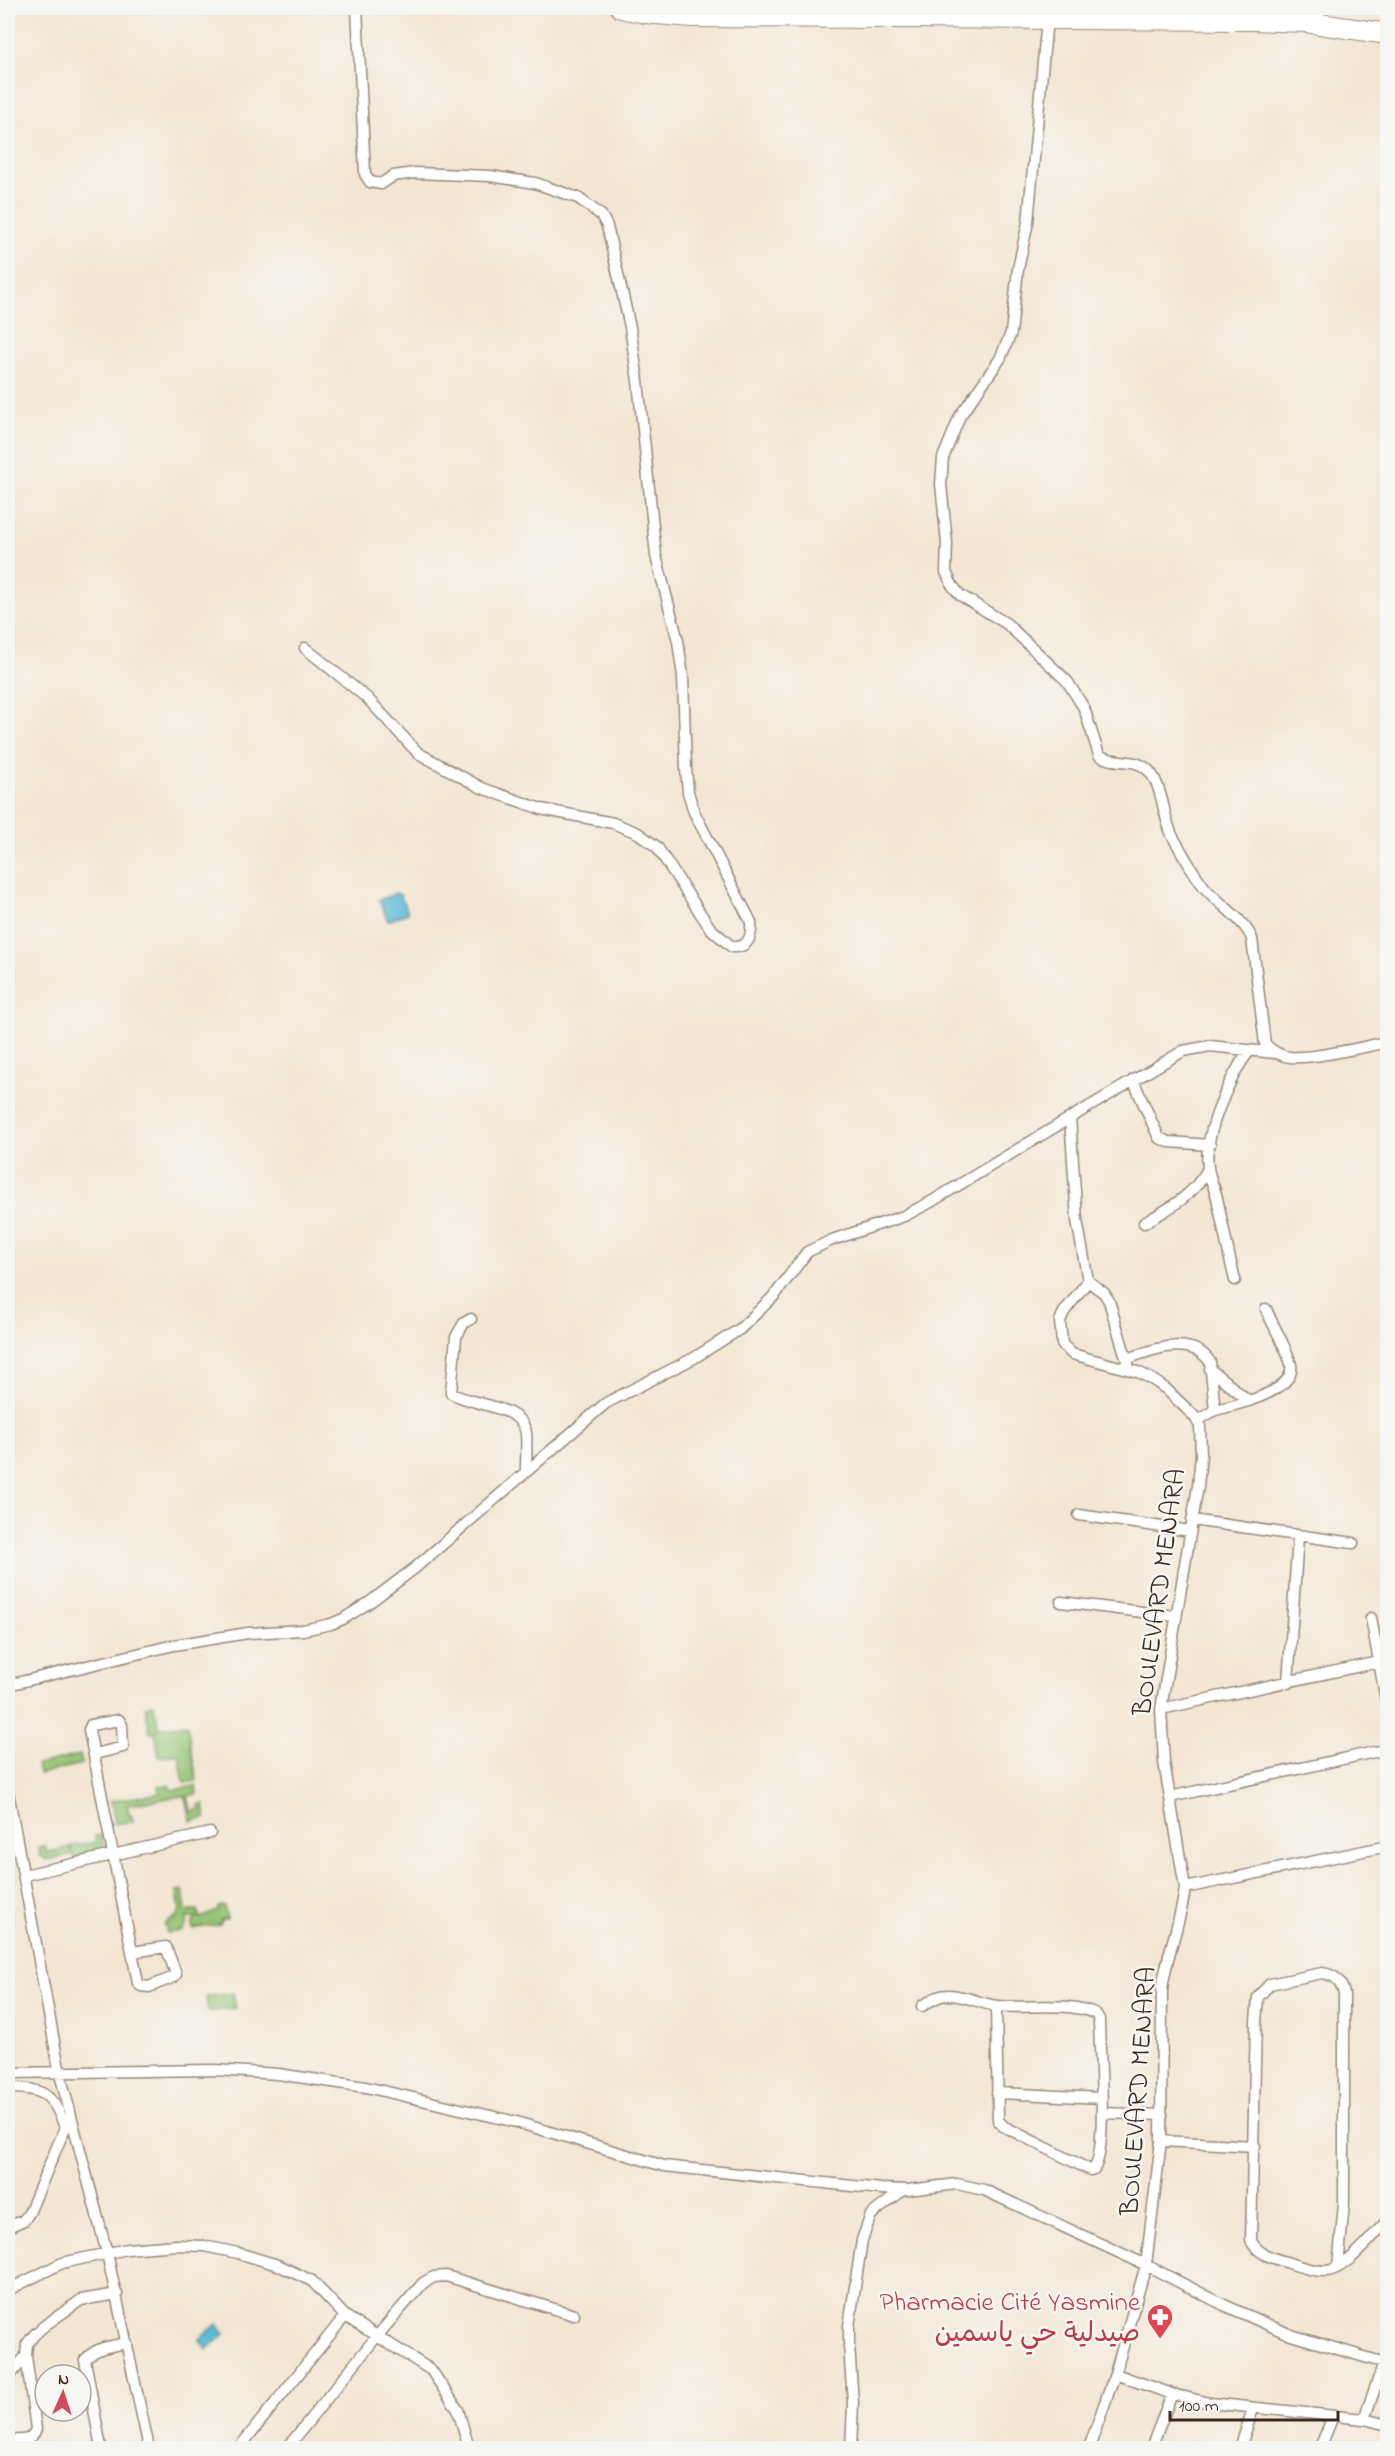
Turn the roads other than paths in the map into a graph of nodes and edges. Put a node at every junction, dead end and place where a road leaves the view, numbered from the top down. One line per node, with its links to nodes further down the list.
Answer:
1 (357, 8): 6 (street)
2 (621, 8): 3 (highway)
3 (800, 13): 4 (highway)
4 (1047, 20): 5 (highway); 9 (street)
5 (1388, 34)
6 (304, 648)
7 (1386, 1044): 9 (street)
8 (1249, 1051): 9 (street); 10 (street); 12 (street)
9 (1276, 1053)
10 (1133, 1080): 11 (street); 12 (street)
11 (1070, 1118): 16 (street); 24 (street)
12 (1210, 1145): 13 (street)
13 (1208, 1168): 14 (street); 15 (street)
14 (1144, 1223)
15 (1235, 1280)
16 (1088, 1281): 19 (street); 19 (street)
17 (1266, 1309): 21 (street)
18 (471, 1319): 24 (street)
19 (1128, 1364): 20 (street); 23 (street)
20 (1210, 1369): 21 (street); 22 (street)
21 (1249, 1401): 22 (street)
22 (1215, 1410): 23 (street)
23 (1197, 1421): 26 (street, BOULEVARD MENARA)
24 (526, 1471): 34 (street)
25 (1079, 1515): 26 (street)
26 (1191, 1525): 27 (street); 30 (street, BOULEVARD MENARA)
27 (1298, 1536): 28 (street); 33 (street)
28 (1353, 1543)
29 (1061, 1602): 30 (street)
30 (1175, 1616): 35 (street, BOULEVARD MENARA)
31 (1371, 1618): 32 (street)
32 (1383, 1661): 33 (street); 36 (street)
33 (1288, 1683): 35 (street)
34 (8, 1685)
35 (1161, 1709): 40 (street, BOULEVARD MENARA)
36 (1388, 1711)
37 (1388, 1749): 40 (street)
38 (94, 1754): 43 (street)
39 (8, 1792): 44 (street)
40 (1170, 1797): 45 (street, BOULEVARD MENARA)
41 (210, 1833): 43 (street)
42 (1388, 1846): 45 (street)
43 (112, 1856): 44 (street); 46 (street)
44 (24, 1875): 50 (street)
45 (1185, 1888): 55 (street, BOULEVARD MENARA)
46 (132, 1952): 46 (street)
47 (922, 2006): 48 (street)
48 (996, 2006): 52 (street); 53 (street)
49 (8, 2073): 50 (street)
50 (60, 2074): 58 (street); 61 (street)
51 (8, 2088): 60 (street)
52 (997, 2092): 53 (street); 54 (street)
53 (1101, 2098): 54 (street)
54 (1102, 2113): 55 (street)
55 (1162, 2115): 56 (street, BOULEVARD MENARA)
56 (1161, 2141): 57 (street); 62 (street, BOULEVARD MENARA)
57 (1255, 2146): 63 (street); 63 (street)
58 (903, 2190): 62 (street); 85 (street)
59 (1388, 2220): 63 (street)
60 (8, 2228)
61 (107, 2253): 64 (street); 65 (street); 67 (street)
62 (1146, 2265): 71 (street); 72 (street, BOULEVARD MENARA)
63 (1338, 2267)
64 (8, 2290)
65 (117, 2294): 69 (street); 70 (street)
66 (574, 2315): 68 (street)
67 (345, 2316): 68 (street); 82 (street)
68 (377, 2336): 83 (street); 84 (street)
69 (127, 2343): 80 (street); 81 (street)
70 (26, 2356): 73 (street); 79 (street)
71 (1386, 2363): 77 (street)
72 (1115, 2374): 74 (street); 86 (street, BOULEVARD MENARA)
73 (8, 2378)
74 (1172, 2394): 75 (street); 87 (street)
75 (1253, 2409): 76 (street); 88 (street)
76 (1333, 2416): 77 (street); 89 (street)
77 (1365, 2419): 78 (street)
78 (1388, 2425)
79 (8, 2440)
80 (101, 2448)
81 (148, 2448)
82 (239, 2448)
83 (287, 2448)
84 (470, 2448)
85 (851, 2448)
86 (1089, 2448)
87 (1152, 2448)
88 (1240, 2448)
89 (1320, 2448)

